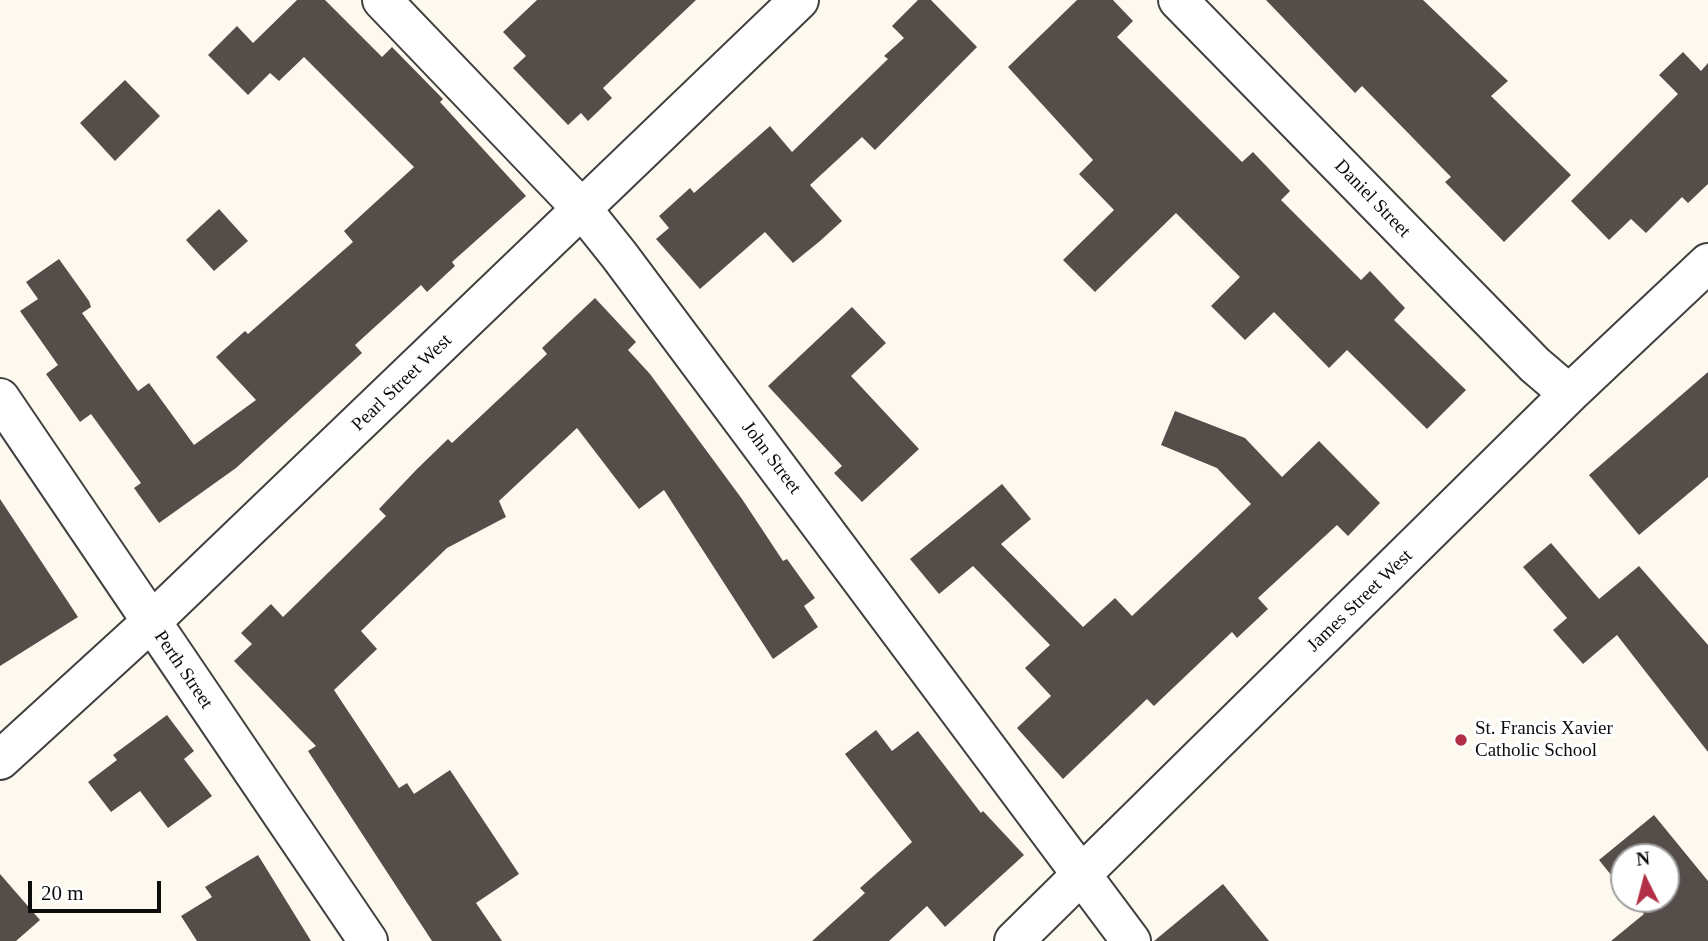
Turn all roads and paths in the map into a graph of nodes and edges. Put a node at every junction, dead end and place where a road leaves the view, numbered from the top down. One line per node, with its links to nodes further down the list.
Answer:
1 (382, 0): 4 (street, John Street)
2 (799, 0): 4 (street, Pearl Street West)
3 (1178, 0): 6 (street, Daniel Street)
4 (583, 210): 8 (street, Pearl Street West); 10 (street, John Street)
5 (1708, 263): 6 (street, James Street West)
6 (1569, 394): 10 (street, James Street West)
7 (0, 398): 8 (street, Perth Street)
8 (151, 622): 9 (street, Pearl Street West); 11 (street, Perth Street)
9 (0, 760)
10 (1081, 874): 12 (street, James Street West); 13 (street, John Street)
11 (368, 941)
12 (1014, 941)
13 (1131, 941)

